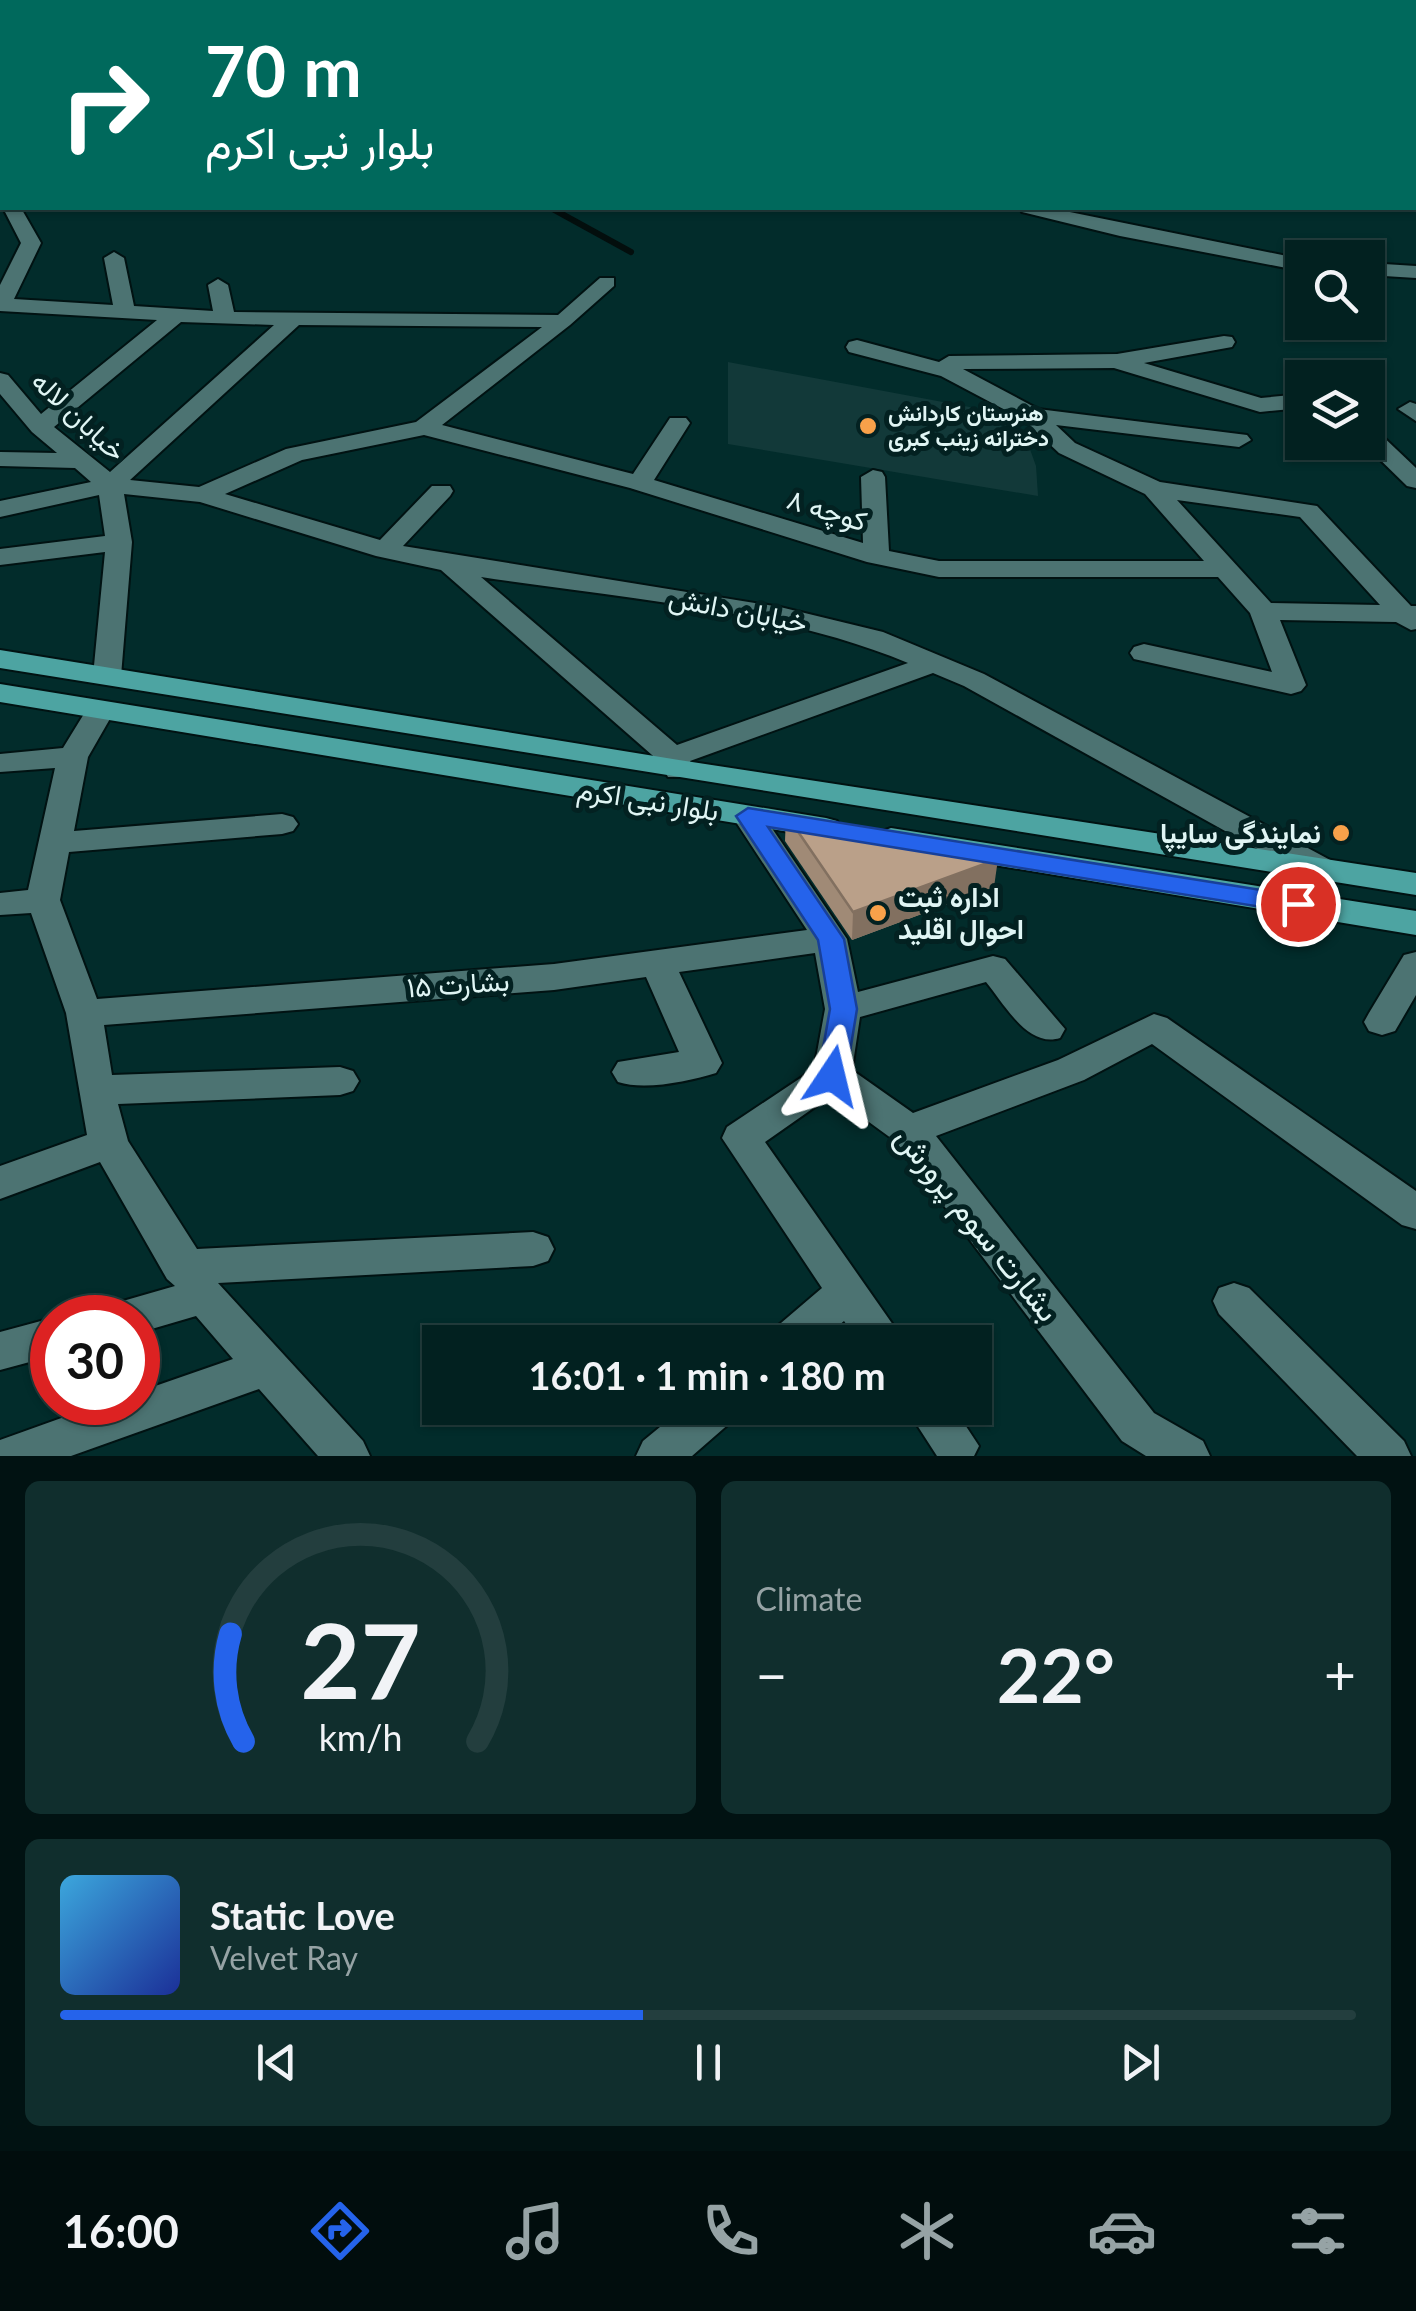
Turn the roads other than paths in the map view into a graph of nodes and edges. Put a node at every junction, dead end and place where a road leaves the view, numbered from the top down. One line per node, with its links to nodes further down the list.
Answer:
1 (13, 210): 9 (street)
2 (1036, 210): 4 (street)
3 (114, 258): 10 (street)
4 (1285, 262)
5 (1385, 270): 6 (street)
6 (1416, 272)
7 (607, 282): 14 (street)
8 (218, 284): 12 (street)
9 (0, 304): 10 (street)
10 (125, 314): 11 (street)
11 (174, 317): 12 (street); 23 (street)
12 (225, 318): 13 (street)
13 (292, 320): 14 (street); 32 (street)
14 (563, 321): 24 (street)
15 (1224, 342): 17 (street)
16 (857, 347): 18 (street)
17 (1117, 361): 18 (street); 20 (street)
18 (949, 370): 21 (street)
19 (2, 385): 23 (street, خیابان لاله)
20 (1285, 403)
21 (1032, 415): 25 (street); 33 (street)
22 (678, 423): 31 (street)
23 (40, 427): 28 (street, خیابان لاله)
24 (424, 428): 31 (street, کوچه ۸); 35 (street)
25 (1239, 440)
26 (1385, 452): 30 (street)
27 (0, 460): 28 (street)
28 (80, 461): 32 (street, خیابان لاله)
29 (873, 477): 39 (street)
30 (1416, 482)
31 (640, 483): 39 (street, کوچه ۸)
32 (110, 485): 35 (street, خیابان دانش); 36 (street); 37 (street, خیابان لاله)
33 (1154, 489): 42 (street); 44 (street)
34 (441, 491): 38 (street)
35 (202, 494): 38 (street, خیابان دانش)
36 (0, 508)
37 (119, 542): 40 (street); 48 (street, خیابان لاله)
38 (385, 550): 41 (street, خیابان دانش)
39 (876, 556): 42 (street, کوچه ۸)
40 (0, 558)
41 (450, 564): 47 (street, خیابان دانش); 53 (street)
42 (1224, 568): 43 (street)
43 (1263, 611): 44 (street); 45 (street)
44 (1411, 618)
45 (1144, 654)
46 (0, 658): 48 (main road, بلوار نبی اکرم)
47 (934, 663): 53 (street); 58 (street, خیابان دانش)
48 (104, 693): 49 (main road, بلوار نبی اکرم); 50 (main road, بلوار نبی اکرم); 51 (street); 54 (main road, بلوار نبی اکرم)
49 (0, 694)
50 (462, 735): 53 (main road, بلوار نبی اکرم); 54 (main road)
51 (73, 757): 52 (street); 57 (street)
52 (0, 762)
53 (676, 764): 58 (main road, بلوار نبی اکرم)
54 (444, 769): 55 (main road, بلوار نبی اکرم)
55 (748, 816): 62 (main road, بلوار نبی اکرم); 63 (street)
56 (282, 824): 57 (street)
57 (52, 843): 60 (street)
58 (1320, 869): 59 (main road, بلوار نبی اکرم)
59 (1416, 884)
60 (43, 900): 61 (street); 67 (street)
61 (0, 904)
62 (1416, 923)
63 (830, 939): 64 (street, بشارت ۱۵); 66 (street)
64 (657, 963): 67 (street, بشارت ۱۵); 70 (street)
65 (1416, 964): 68 (street)
66 (843, 1009): 69 (street); 71 (street)
67 (84, 1013): 73 (street)
68 (1382, 1022)
69 (1046, 1028)
70 (631, 1072)
71 (832, 1076): 74 (street, بشارت سوم پرورش); 82 (street)
72 (340, 1081): 73 (street)
73 (96, 1090): 75 (street)
74 (909, 1130): 79 (street); 96 (street, بشارت سوم پرورش)
75 (109, 1144): 77 (street); 81 (street)
76 (0, 1156): 77 (street)
77 (47, 1162): 78 (street)
78 (0, 1183)
79 (1416, 1213)
80 (533, 1249): 81 (street)
81 (193, 1281): 83 (street); 89 (street)
82 (848, 1292): 85 (street); 86 (street)
83 (160, 1299)
84 (1234, 1301): 97 (street)
85 (810, 1325)
86 (871, 1325)
87 (30, 1343): 88 (street)
88 (0, 1351)
89 (268, 1366): 93 (street); 94 (street)
90 (695, 1425): 95 (street)
91 (941, 1425): 92 (street)
92 (956, 1446)
93 (12, 1456)
94 (346, 1456)
95 (659, 1456)
96 (1188, 1456)
97 (1388, 1456)

